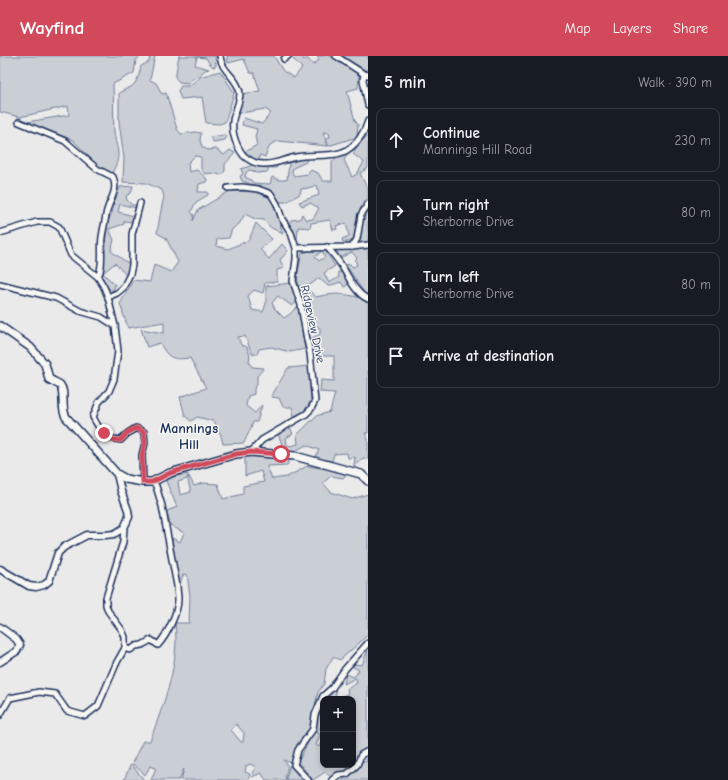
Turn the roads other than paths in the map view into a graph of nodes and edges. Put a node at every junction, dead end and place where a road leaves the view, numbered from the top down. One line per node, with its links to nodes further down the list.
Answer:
1 (220, 56): 5 (street)
2 (336, 56): 3 (street)
3 (366, 75): 4 (street)
4 (368, 105)
5 (368, 121)
6 (19, 122): 15 (street)
7 (228, 188): 14 (street, Ridgeview Drive)
8 (140, 203): 17 (street)
9 (368, 204): 13 (street)
10 (0, 232): 15 (street)
11 (368, 245): 13 (street)
12 (327, 247): 13 (street); 14 (street); 18 (street)
13 (352, 247)
14 (296, 248): 21 (street, Ridgeview Drive)
15 (98, 277): 17 (street)
16 (0, 284): 20 (street)
17 (108, 297): 20 (street)
18 (368, 299)
19 (0, 326): 22 (main road)
20 (115, 326): 24 (street)
21 (251, 452): 23 (main road); 25 (main road)
22 (117, 474): 24 (main road); 26 (street)
23 (368, 481)
24 (143, 482): 25 (main road)
25 (152, 482): 30 (street)
26 (124, 528): 27 (street); 30 (street)
27 (0, 569)
28 (0, 627): 31 (street)
29 (368, 643): 34 (street)
30 (125, 648): 32 (street)
31 (0, 662)
32 (0, 715)
33 (368, 750): 35 (street)
34 (308, 780)
35 (332, 780)

